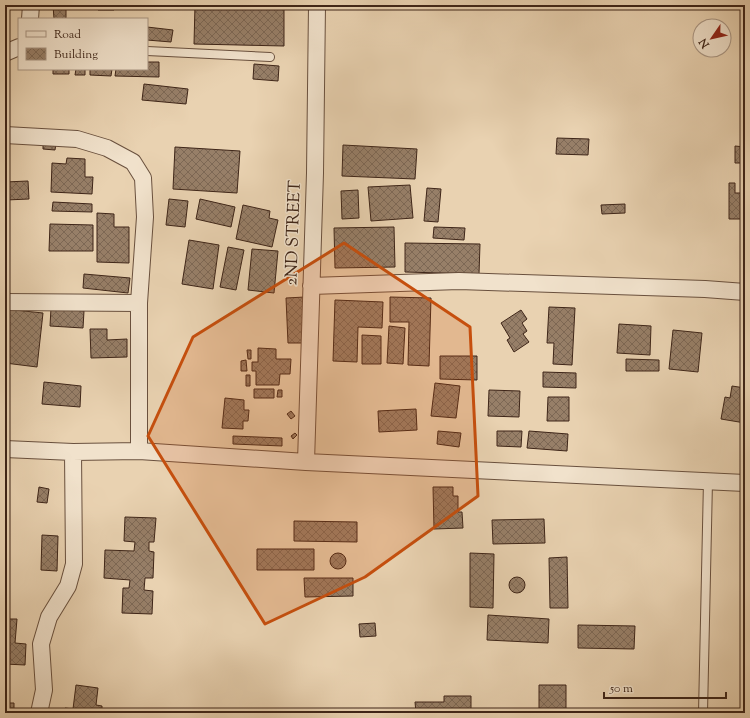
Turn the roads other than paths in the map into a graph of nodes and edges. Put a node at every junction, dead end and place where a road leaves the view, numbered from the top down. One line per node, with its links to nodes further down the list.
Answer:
1 (30, 5): 3 (street)
2 (317, 5): 9 (street, 2ND STREET)
3 (30, 18)
4 (18, 47): 6 (street)
5 (148, 51): 7 (lane)
6 (5, 53)
7 (270, 58)
8 (5, 135): 12 (street)
9 (311, 286): 10 (street); 16 (street, 2ND STREET)
10 (745, 292)
11 (5, 302): 12 (street)
12 (139, 303): 14 (street)
13 (5, 449): 15 (street)
14 (139, 451): 15 (street); 16 (street)
15 (73, 452): 19 (street)
16 (306, 462): 17 (street)
17 (708, 481): 18 (street); 20 (lane)
18 (745, 483)
19 (39, 713)
20 (703, 713)

